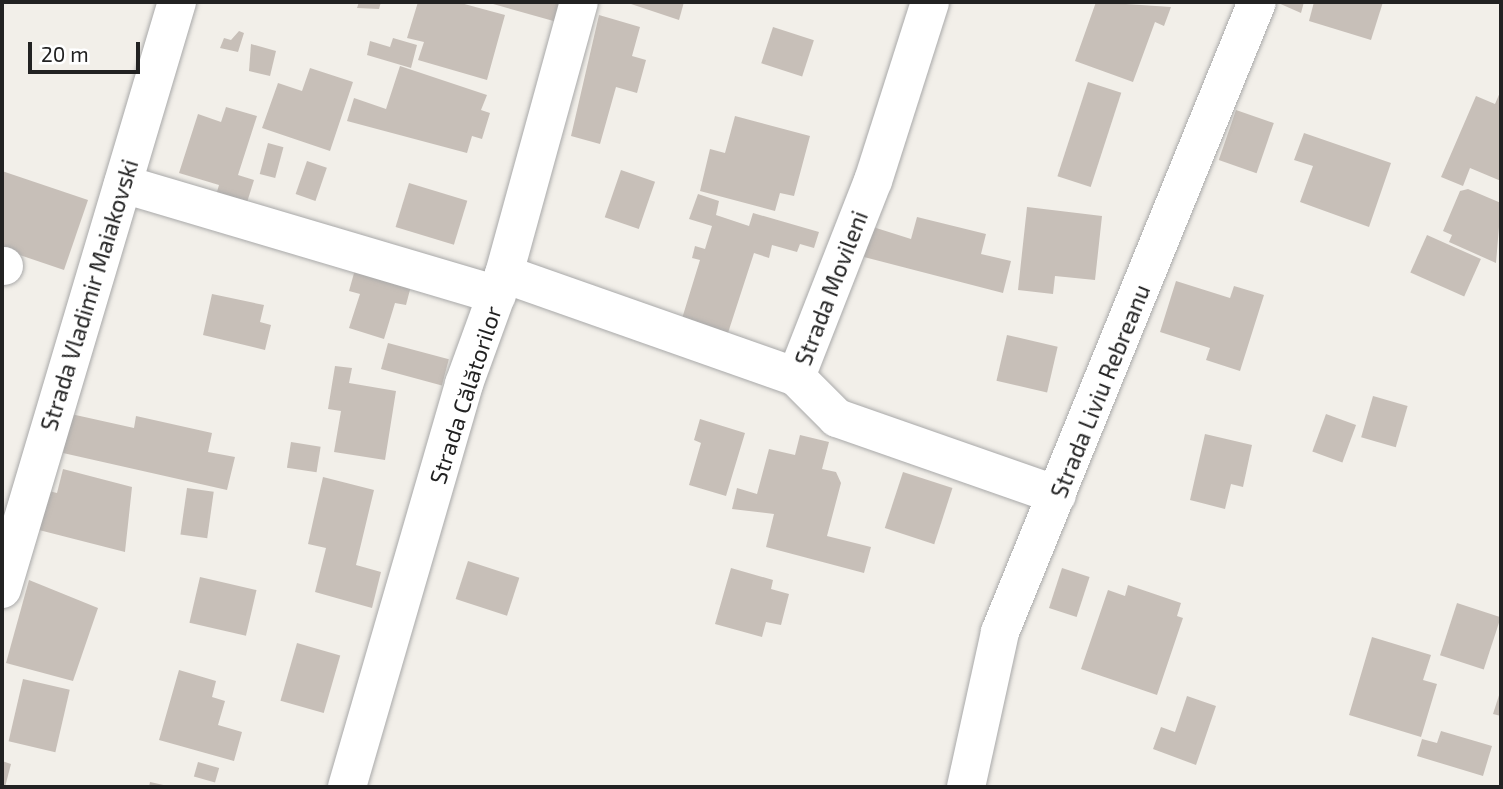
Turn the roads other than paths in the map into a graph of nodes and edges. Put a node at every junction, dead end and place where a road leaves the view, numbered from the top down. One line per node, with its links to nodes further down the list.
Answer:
1 (177, 2): 5 (street, Strada Vladimir Maiakovski)
2 (579, 2): 6 (street, Strada Călătorilor)
3 (930, 2): 7 (street, Strada Movileni)
4 (1257, 2): 8 (street, Strada Liviu Rebreanu)
5 (123, 184): 6 (street); 9 (street, Strada Vladimir Maiakovski)
6 (501, 284): 7 (street); 10 (street, Strada Călătorilor)
7 (796, 377): 8 (street, Strada Movileni)
8 (1057, 495): 11 (street, Strada Liviu Rebreanu)
9 (2, 589)
10 (347, 787)
11 (966, 787)

